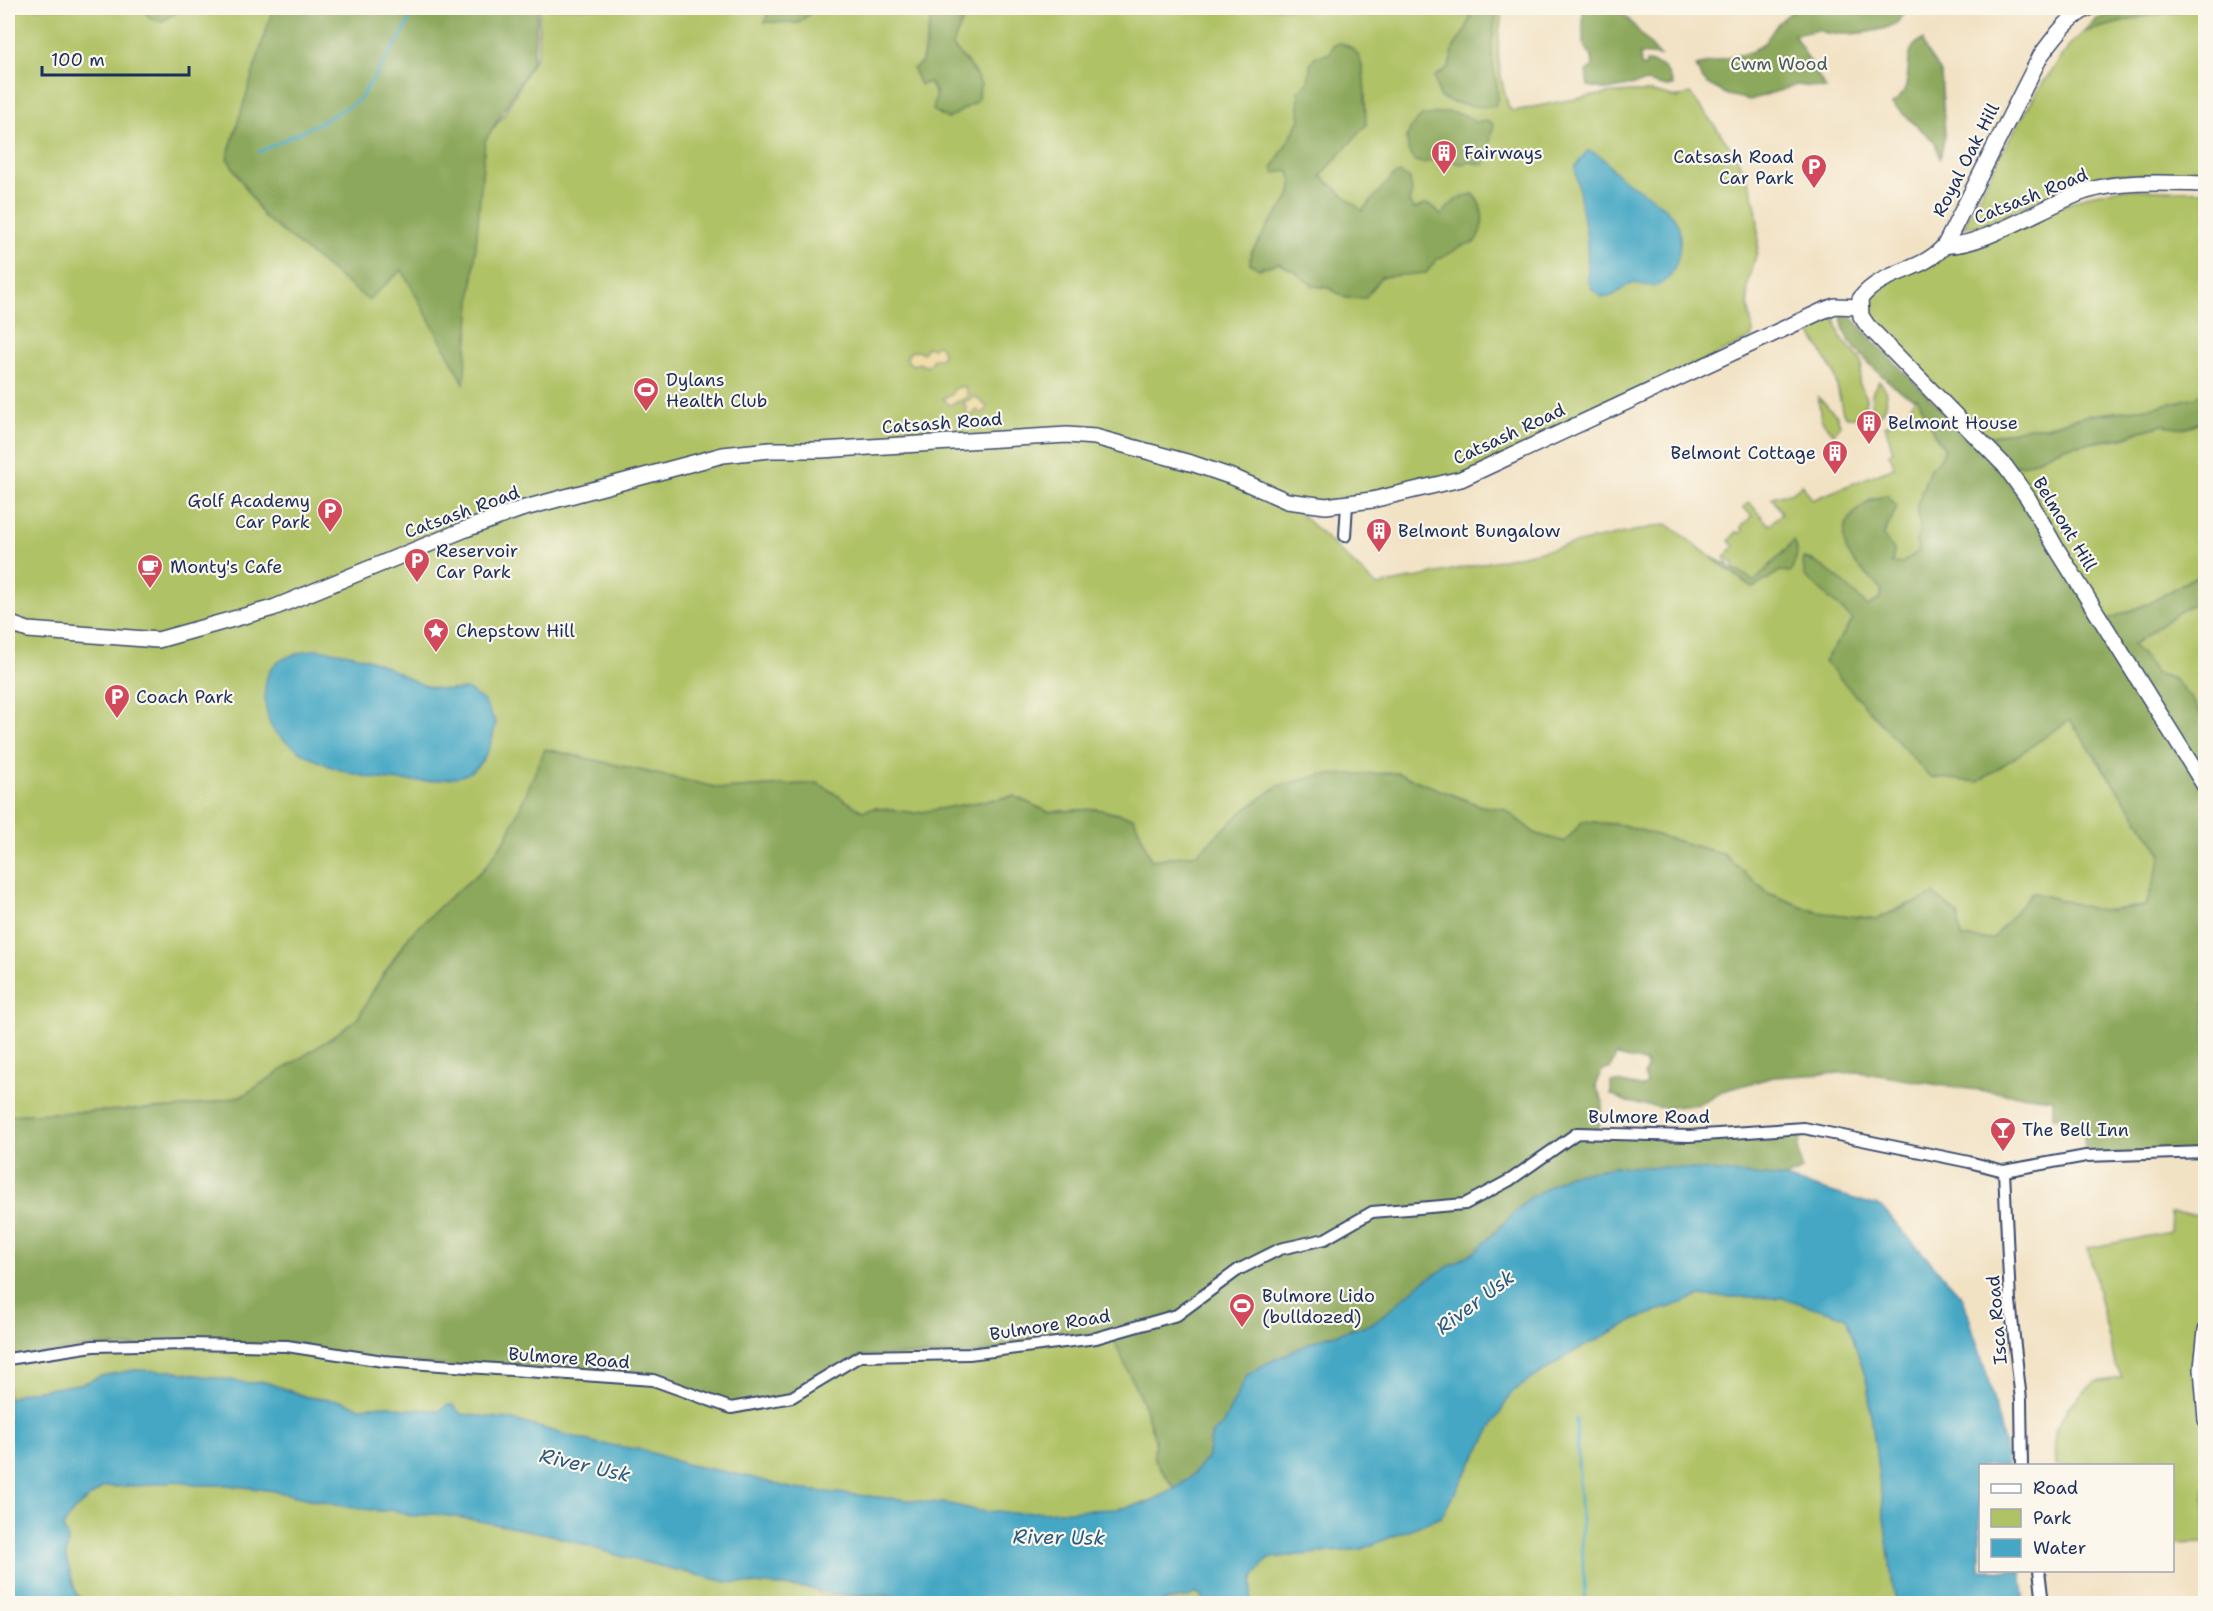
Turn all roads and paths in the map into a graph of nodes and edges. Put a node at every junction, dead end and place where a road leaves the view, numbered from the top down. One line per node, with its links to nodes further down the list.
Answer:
1 (2089, 8): 3 (street, Royal Oak Hill)
2 (2205, 184): 3 (street, Catsash Road)
3 (1945, 245): 4 (street, Royal Oak Hill)
4 (1860, 307): 5 (street, Catsash Road); 8 (street, Belmont Hill)
5 (1347, 504): 6 (street); 7 (street, Catsash Road)
6 (1345, 536)
7 (8, 623)
8 (2205, 788)
9 (2205, 1152): 10 (street, Bulmore Road)
10 (2004, 1171): 12 (street, Bulmore Road); 14 (street, Isca Road)
11 (2205, 1330): 13 (street)
12 (8, 1359)
13 (2205, 1420)
14 (2022, 1464)
15 (2039, 1572): 16 (street)
16 (2043, 1604)

